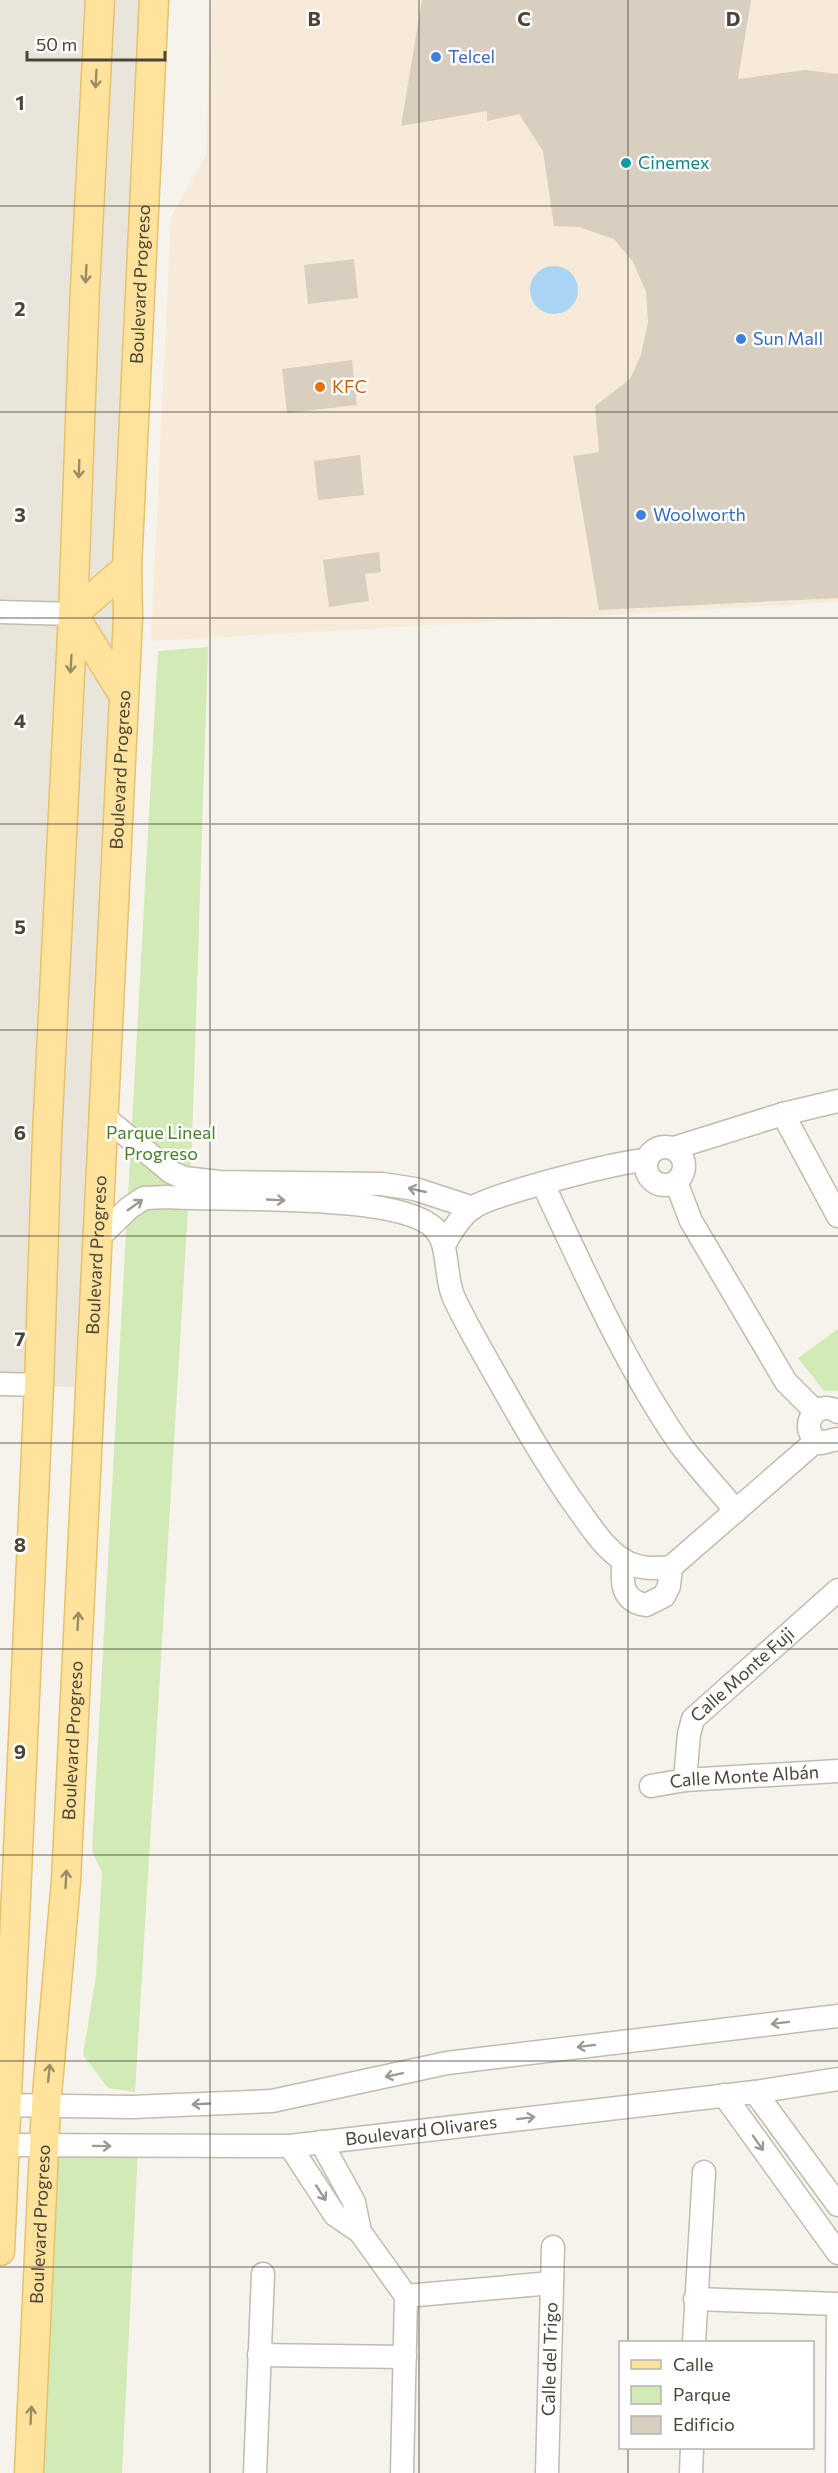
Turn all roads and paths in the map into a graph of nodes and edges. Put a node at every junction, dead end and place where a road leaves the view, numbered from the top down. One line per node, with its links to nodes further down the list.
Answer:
1 (100, 0): 5 (main road, one-way to 5)
2 (154, 0): 3 (main road, Boulevard Progreso)
3 (127, 568): 5 (main road); 6 (main road, Boulevard Progreso)
4 (0, 612): 5 (street)
5 (74, 614): 6 (main road); 21 (main road, one-way to 21)
6 (123, 694): 9 (main road, Boulevard Progreso)
7 (838, 1101): 8 (street)
8 (783, 1114): 10 (street); 17 (street)
9 (103, 1116): 14 (street); 18 (main road, Boulevard Progreso)
10 (674, 1148): 11 (street); 12 (street)
11 (647, 1160): 12 (street); 13 (street)
12 (676, 1182): 22 (street)
13 (543, 1184): 16 (street); 25 (street)
14 (184, 1188): 15 (street); 18 (street, one-way to 14)
15 (381, 1195): 16 (street, one-way to 15); 19 (street)
16 (473, 1208): 19 (street)
17 (838, 1216)
18 (97, 1239): 37 (main road, Boulevard Progreso, one-way to 18)
19 (444, 1245): 26 (street)
20 (0, 1384): 21 (street)
21 (39, 1386): 36 (main road)
22 (815, 1412): 23 (street); 24 (street)
23 (838, 1412)
24 (827, 1440): 25 (street)
25 (736, 1511): 27 (street)
26 (624, 1560): 27 (street); 27 (street)
27 (671, 1567)
28 (838, 1590): 30 (street, Calle Monte Fuji)
29 (837, 1768): 30 (street, Calle Monte Albán)
30 (685, 1779): 31 (street, Calle Monte Albán)
31 (651, 1786)
32 (838, 2016): 37 (street, one-way to 37)
33 (838, 2079): 34 (street, Boulevard Olivares)
34 (755, 2092): 35 (street, Boulevard Olivares); 43 (street)
35 (724, 2095): 38 (street, Boulevard Olivares, one-way to 35); 47 (street, one-way to 47)
36 (3, 2106): 37 (street); 39 (main road)
37 (46, 2106): 40 (main road, Boulevard Progreso)
38 (321, 2142): 41 (street, Boulevard Olivares); 44 (street)
39 (3, 2145): 40 (street, Boulevard Olivares); 46 (main road)
40 (44, 2145): 41 (street, Boulevard Olivares, one-way to 41); 58 (main road, Boulevard Progreso, one-way to 40)
41 (290, 2145): 44 (street, one-way to 44)
42 (704, 2172): 51 (street)
43 (838, 2205)
44 (360, 2232): 50 (street)
45 (553, 2247): 49 (street, Calle del Trigo)
46 (0, 2251)
47 (838, 2253)
48 (263, 2274): 55 (street)
49 (551, 2283): 50 (street); 61 (street, Calle del Trigo)
50 (406, 2295): 56 (street)
51 (695, 2299): 52 (street); 54 (street)
52 (838, 2304)
53 (838, 2315): 63 (street)
54 (694, 2341)
55 (259, 2355): 56 (street); 59 (street)
56 (405, 2357): 60 (street)
57 (692, 2449): 62 (street)
58 (29, 2473)
59 (255, 2473)
60 (402, 2473)
61 (547, 2473)
62 (691, 2473)
63 (837, 2473)

